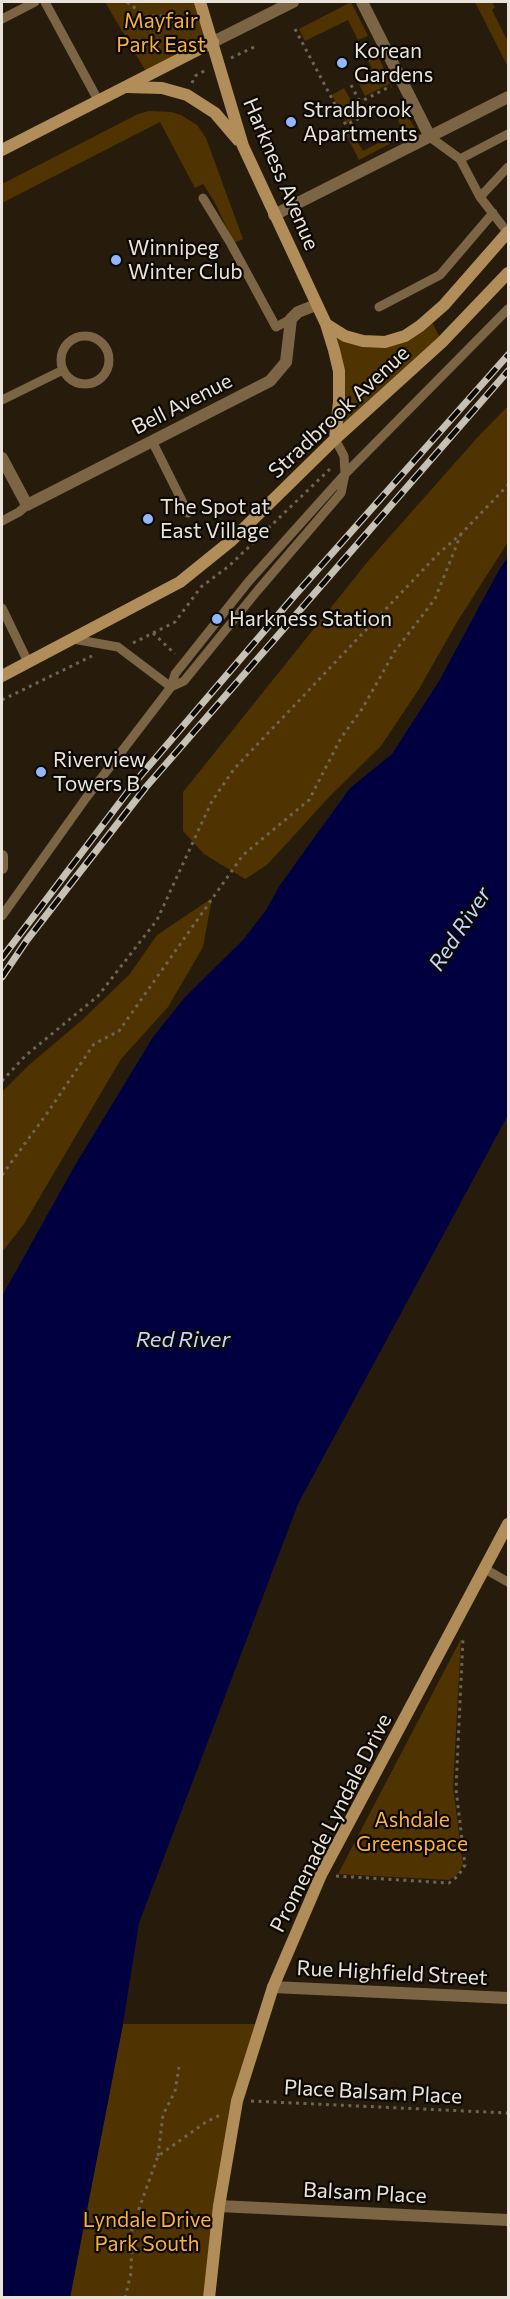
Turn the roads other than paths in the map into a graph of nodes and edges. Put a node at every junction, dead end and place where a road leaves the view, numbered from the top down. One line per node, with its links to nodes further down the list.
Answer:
1 (34, 2): 6 (lane)
2 (45, 2): 10 (lane)
3 (200, 2): 7 (main road, Harkness Avenue)
4 (293, 2): 7 (street)
5 (362, 2): 12 (street)
6 (2, 19)
7 (213, 42): 8 (main road); 13 (main road, Harkness Avenue)
8 (124, 87): 10 (main road); 13 (main road)
9 (508, 97): 12 (street)
10 (98, 100): 14 (main road)
11 (508, 134): 15 (lane)
12 (430, 137): 15 (lane); 20 (street)
13 (243, 146): 20 (main road, Harkness Avenue)
14 (2, 150)
15 (460, 159): 17 (lane)
16 (508, 167): 17 (lane)
17 (480, 197): 19 (lane)
18 (203, 198): 26 (lane)
19 (493, 213): 21 (lane); 24 (lane)
20 (274, 215): 23 (main road, Harkness Avenue)
21 (508, 232): 27 (main road, Stradbrook Avenue)
22 (508, 273): 30 (main road, Stradbrook Avenue)
23 (316, 305): 26 (street); 27 (main road, Harkness Avenue)
24 (379, 307)
25 (508, 309): 33 (lane)
26 (291, 319): 31 (street, Bell Avenue)
27 (326, 324): 30 (main road, Harkness Avenue)
28 (63, 370): 28 (lane); 29 (lane)
29 (2, 400)
30 (335, 439): 33 (lane); 38 (main road, Stradbrook Avenue)
31 (152, 441): 34 (street, Bell Avenue); 35 (lane)
32 (2, 458): 34 (street)
33 (345, 474): 41 (lane)
34 (27, 505): 36 (lane)
35 (188, 513)
36 (2, 521)
37 (2, 608): 39 (lane)
38 (73, 639): 39 (main road, Stradbrook Avenue); 41 (lane)
39 (28, 662): 40 (main road, Stradbrook Avenue)
40 (2, 676)
41 (171, 687): 44 (lane)
42 (2, 856): 43 (street)
43 (2, 868)
44 (2, 916)
45 (508, 1524): 46 (main road, Promenade Lyndale Drive)
46 (485, 1569): 47 (lane); 48 (main road, Promenade Lyndale Drive)
47 (508, 1582)
48 (273, 1987): 49 (street, Rue Highfield Street); 50 (main road, Promenade Lyndale Drive)
49 (508, 1998)
50 (219, 2206): 51 (street, Balsam Place); 52 (main road, Promenade Lyndale Drive)
51 (508, 2220)
52 (209, 2298)

